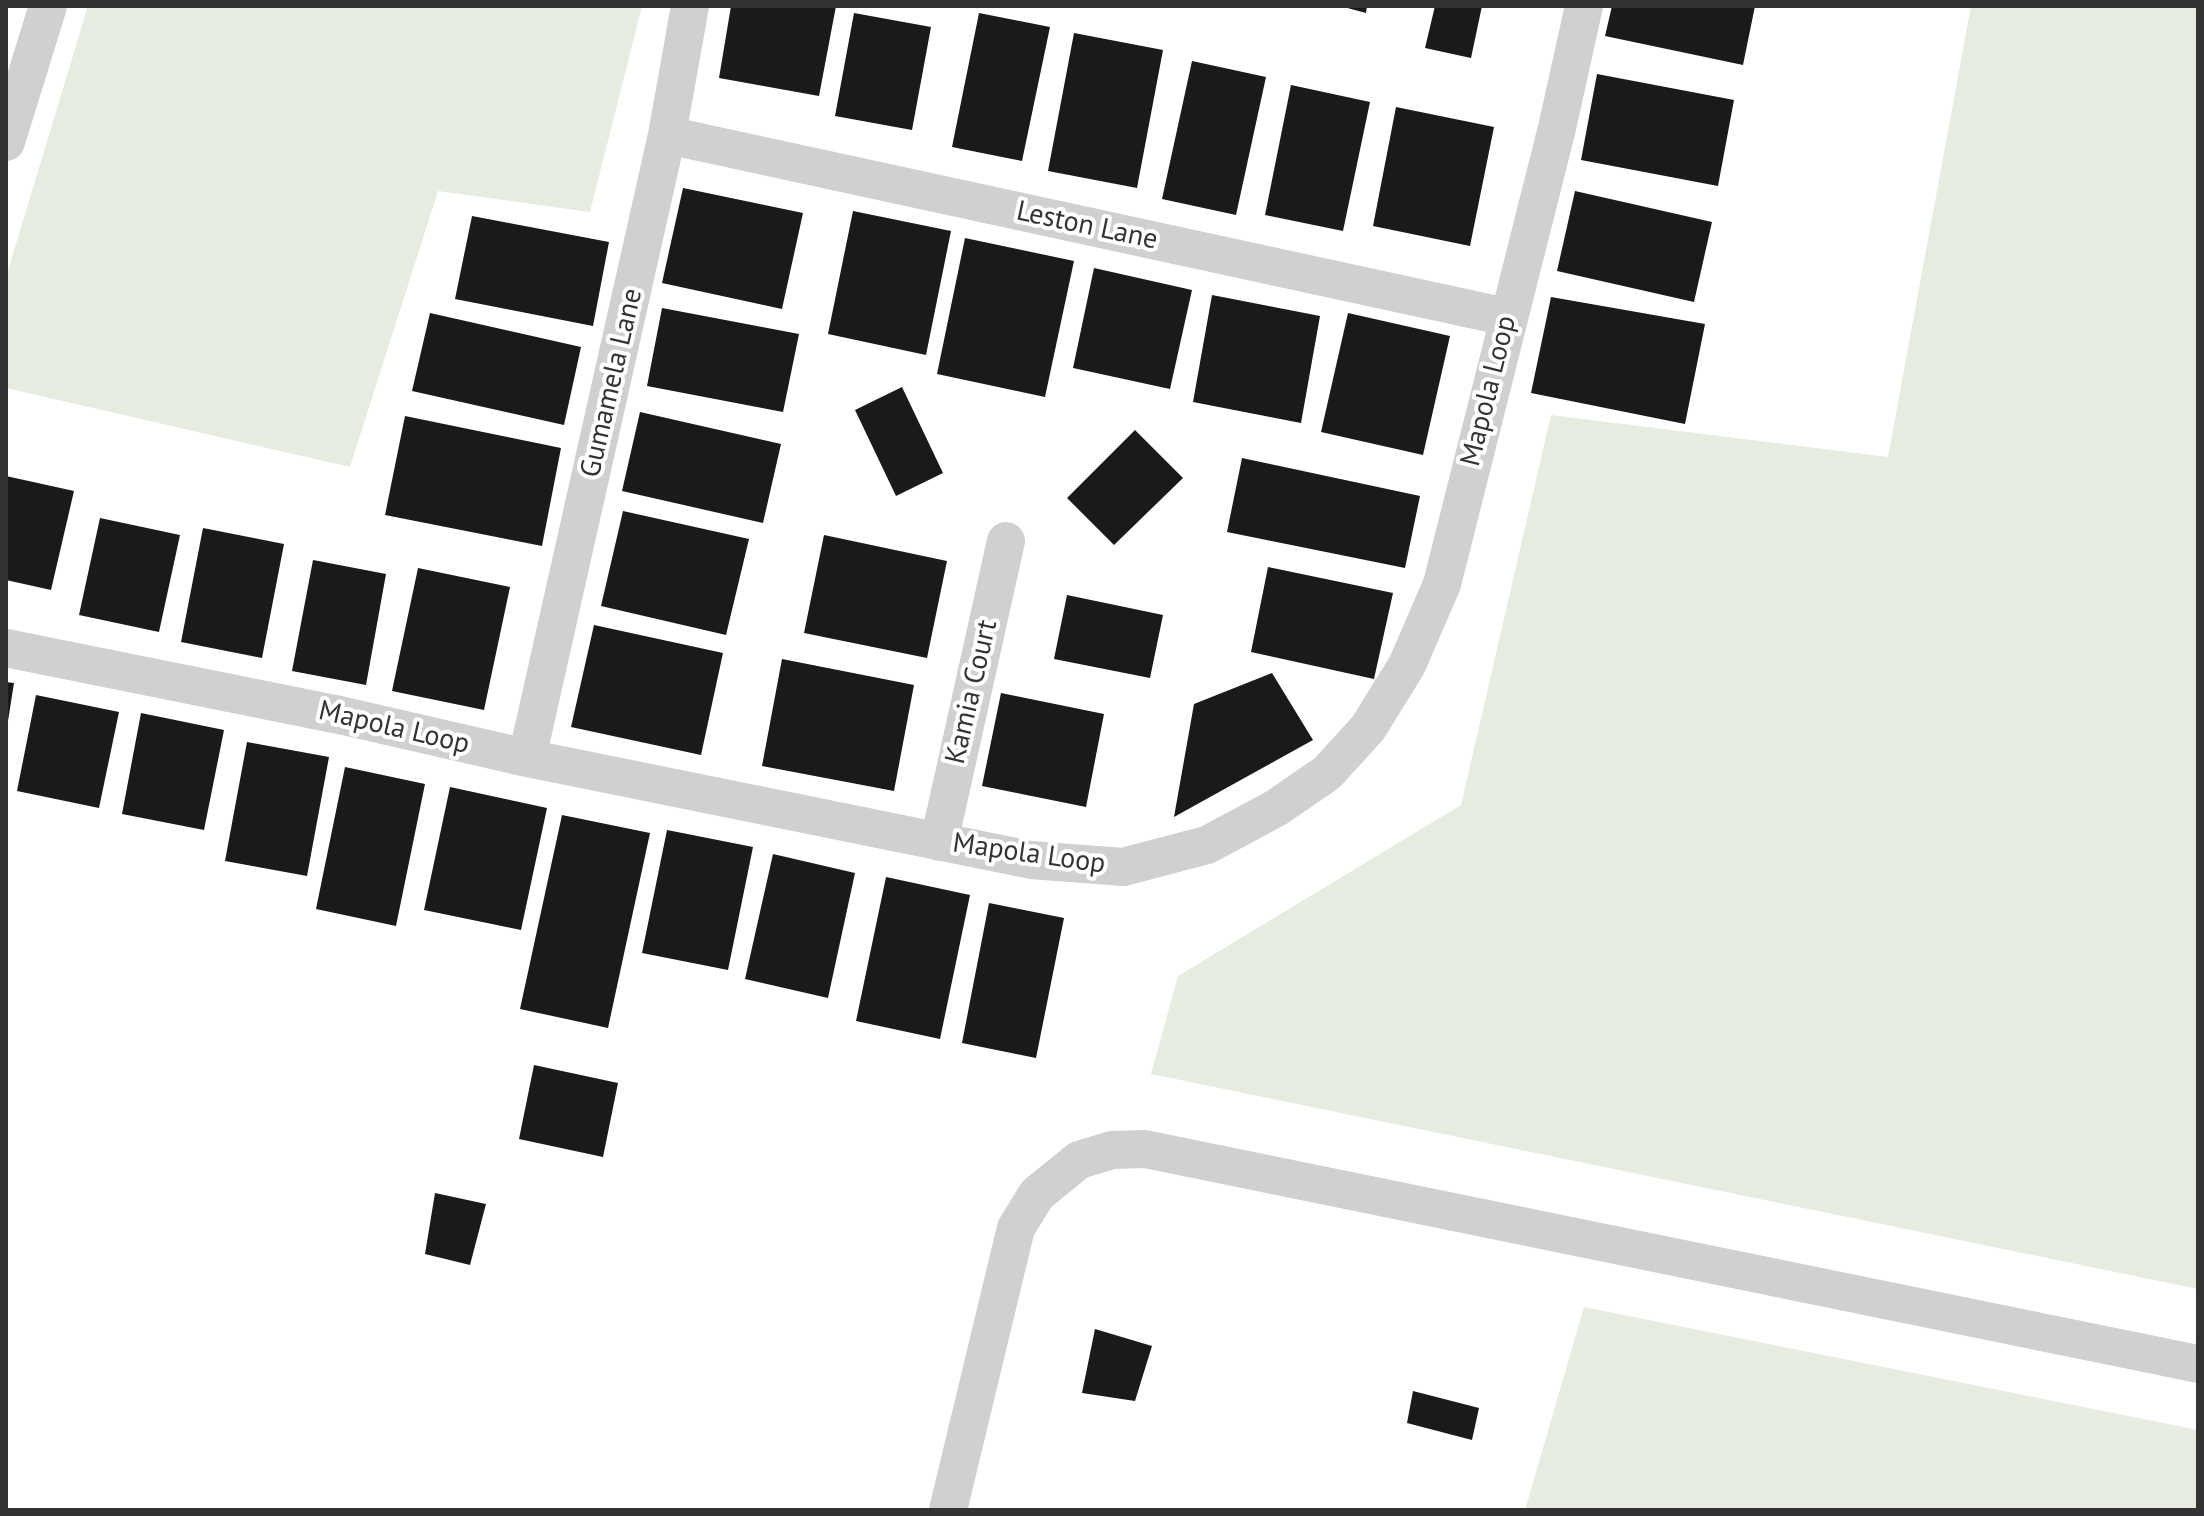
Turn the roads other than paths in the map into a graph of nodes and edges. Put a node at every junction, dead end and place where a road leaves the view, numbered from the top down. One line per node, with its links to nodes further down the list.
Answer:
1 (48, 6): 5 (street)
2 (690, 6): 4 (street, Gumamela Lane)
3 (1584, 6): 6 (street, Mapola Loop)
4 (667, 135): 6 (street, Leston Lane); 9 (street, Gumamela Lane)
5 (6, 142)
6 (1507, 317): 10 (street, Mapola Loop)
7 (1006, 541): 10 (street, Kamia Court)
8 (6, 648): 9 (street, Mapola Loop)
9 (527, 758): 10 (street, Mapola Loop)
10 (939, 842)
11 (2198, 1364): 12 (street)
12 (948, 1510)

